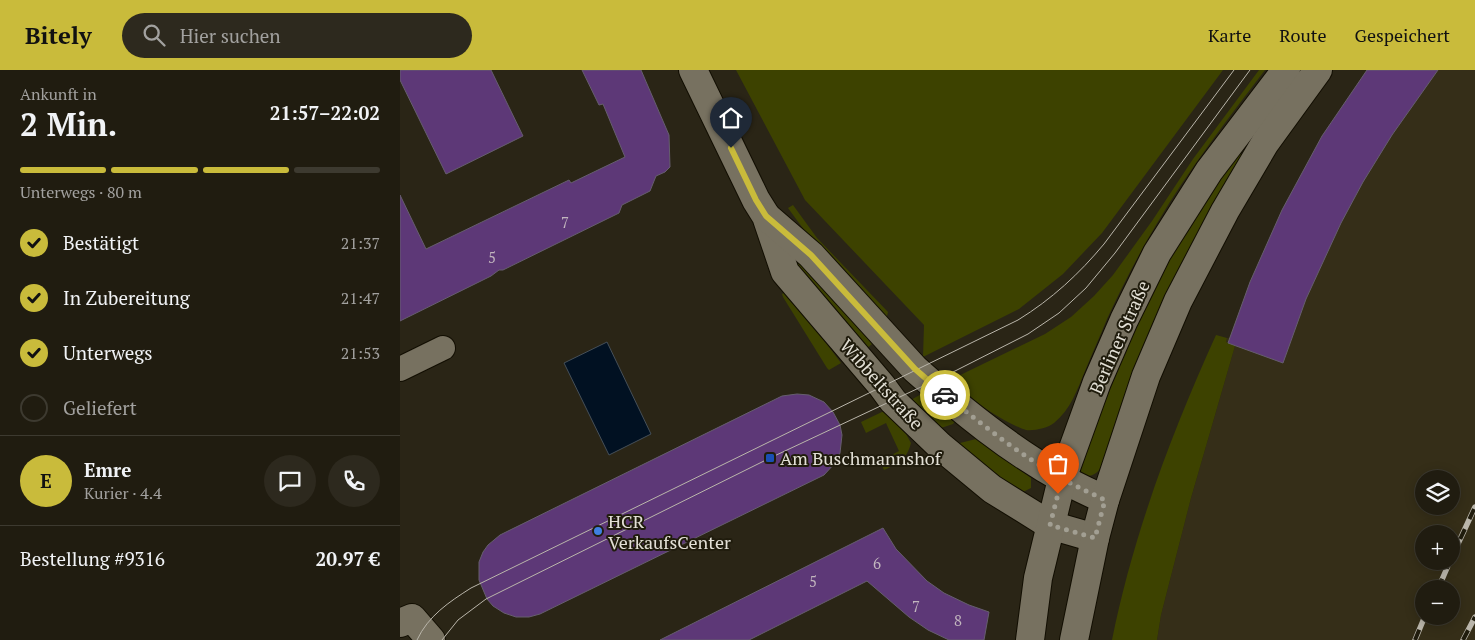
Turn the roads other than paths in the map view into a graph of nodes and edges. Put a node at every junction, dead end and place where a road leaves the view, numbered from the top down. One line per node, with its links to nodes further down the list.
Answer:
1 (693, 70): 4 (main road, Wibbeltstraße)
2 (1286, 70): 7 (main road, Berliner Straße)
3 (1318, 70): 8 (main road)
4 (766, 216): 7 (main road, Wibbeltstraße); 9 (main road, Wibbeltstraße)
5 (443, 348): 6 (street)
6 (400, 368)
7 (1062, 479): 8 (main road, Wibbeltstraße); 9 (main road, Berliner Straße)
8 (1105, 500): 10 (main road)
9 (1050, 525): 10 (main road, Wibbeltstraße); 11 (main road, Berliner Straße)
10 (1095, 538): 12 (main road)
11 (1030, 640)
12 (1074, 640)

